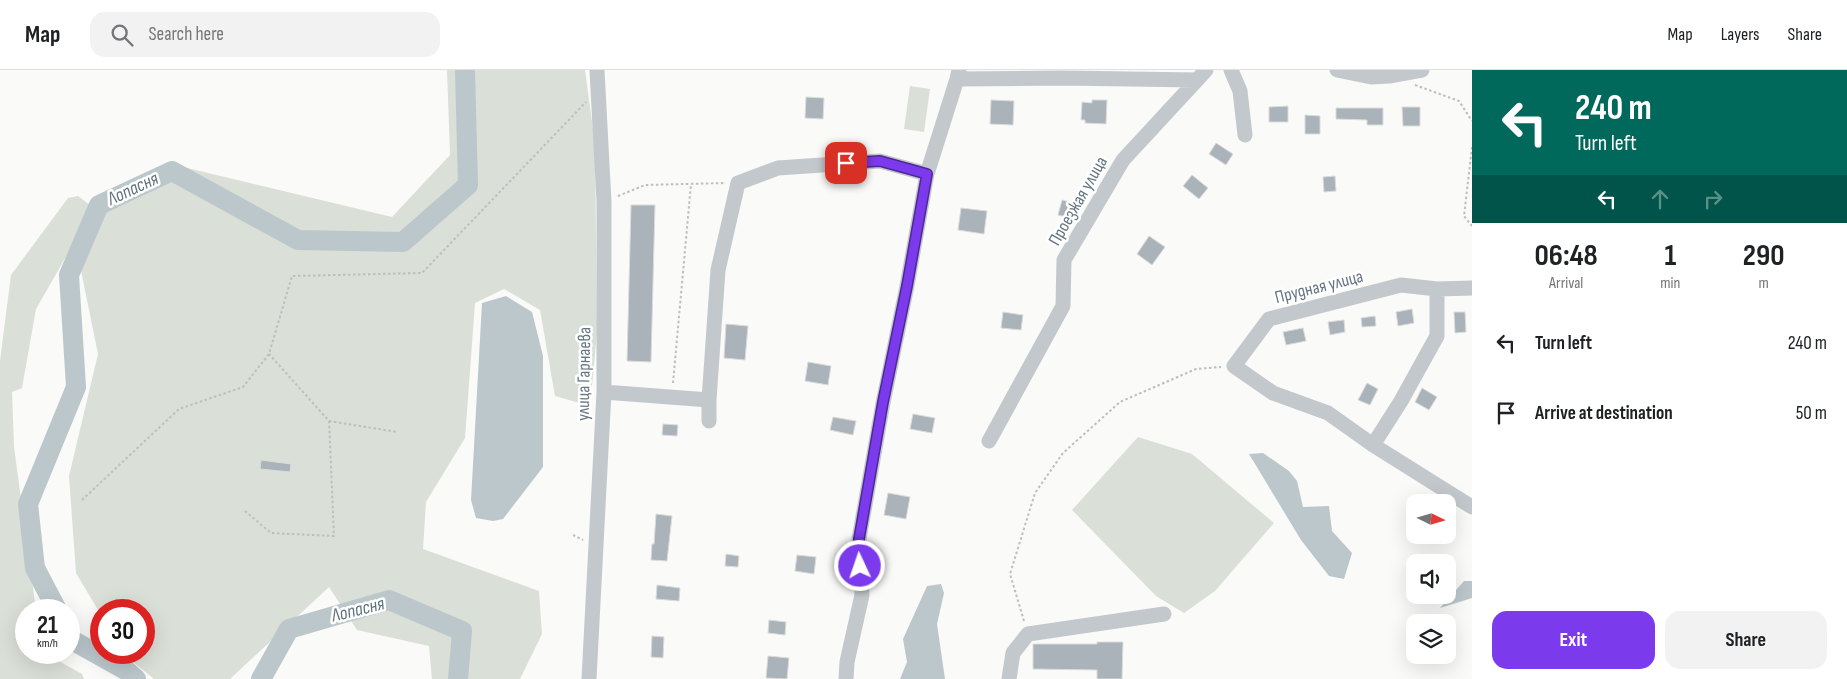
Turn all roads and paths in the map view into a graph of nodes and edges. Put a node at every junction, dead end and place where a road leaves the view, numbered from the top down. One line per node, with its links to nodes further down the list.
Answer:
1 (596, 70): 9 (street, улица Гарнаева)
2 (1231, 70): 11 (street)
3 (1337, 70): 4 (street)
4 (1422, 70)
5 (958, 74): 6 (street); 13 (street)
6 (1062, 74): 7 (street)
7 (1201, 75): 28 (street, Проезжая улица)
8 (1415, 85): 10 (path)
9 (598, 90): 16 (street, улица Гарнаева); 20 (path)
10 (1472, 121)
11 (1245, 135)
12 (1472, 147): 17 (path)
13 (927, 174): 14 (street); 36 (street)
14 (738, 183): 15 (path); 24 (street)
15 (691, 184): 16 (path); 23 (path)
16 (604, 202): 22 (street, улица Гарнаева)
17 (1472, 226)
18 (1472, 288): 19 (street, Прудная улица)
19 (1437, 289): 21 (street, Прудная улица); 29 (street)
20 (269, 354): 25 (path); 30 (path)
21 (1234, 366): 29 (street); 34 (path)
22 (604, 392): 23 (street); 35 (street, улица Гарнаева)
23 (672, 397): 24 (street)
24 (710, 400): 26 (street)
25 (329, 421): 27 (path); 32 (path)
26 (709, 421)
27 (397, 432)
28 (989, 441)
29 (1373, 445): 31 (street)
30 (82, 500)
31 (1472, 506)
32 (245, 511)
33 (1164, 614): 34 (street)
34 (1028, 634): 37 (street)
35 (589, 679)
36 (846, 679)
37 (1009, 679)

